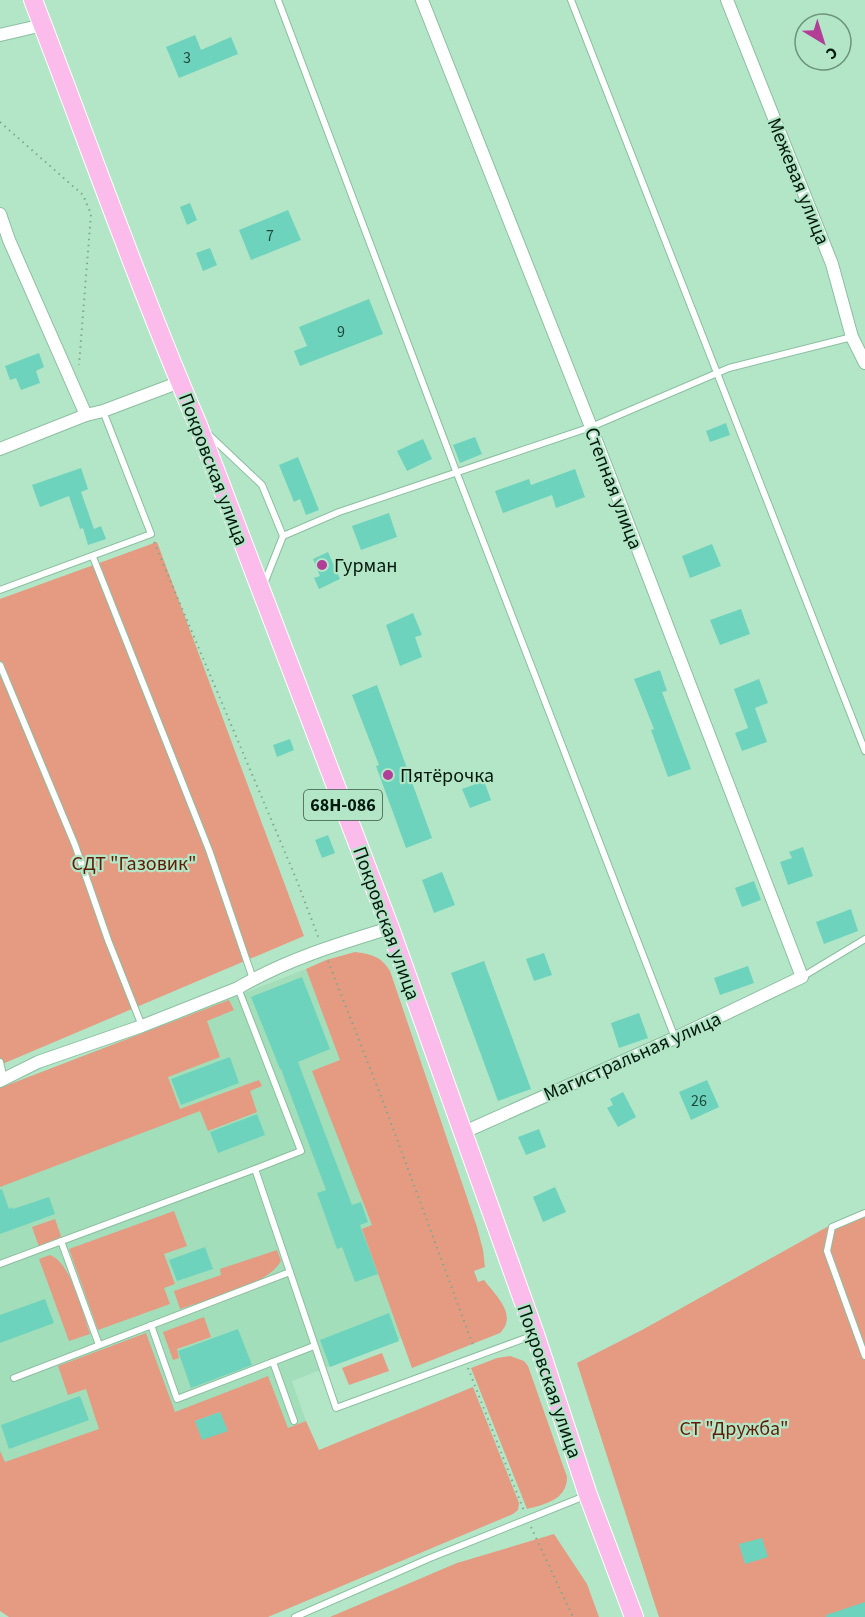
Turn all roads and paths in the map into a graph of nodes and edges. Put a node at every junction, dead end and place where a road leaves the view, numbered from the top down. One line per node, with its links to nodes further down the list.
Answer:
1 (33, 0): 6 (main road, Покровская улица / 68Н-086)
2 (278, 0): 20 (lane)
3 (422, 0): 18 (street, Степная улица)
4 (572, 0): 12 (lane)
5 (727, 0): 10 (street, Межевая улица)
6 (43, 25): 7 (street); 13 (main road, Покровская улица / 68Н-086)
7 (0, 35)
8 (0, 122): 14 (path)
9 (0, 214): 14 (street)
10 (852, 337): 11 (street, Межевая улица); 12 (lane)
11 (865, 363)
12 (717, 373): 18 (lane); 26 (lane)
13 (180, 382): 15 (street); 17 (main road, Покровская улица / 68Н-086)
14 (77, 390): 16 (street)
15 (103, 411): 16 (street); 22 (lane)
16 (86, 415): 19 (street)
17 (198, 424): 21 (lane); 24 (main road, Покровская улица / 68Н-086)
18 (591, 426): 20 (lane); 29 (street, Степная улица)
19 (0, 449)
20 (456, 471): 21 (lane); 33 (lane)
21 (283, 536): 24 (lane)
22 (93, 556): 23 (lane); 30 (lane)
23 (0, 590)
24 (262, 592): 27 (main road, Покровская улица / 68Н-086)
25 (0, 665): 32 (lane)
26 (865, 751)
27 (390, 928): 30 (street); 36 (main road, Покровская улица / 68Н-086)
28 (865, 939): 29 (lane)
29 (802, 977): 33 (street, Магистральная улица)
30 (253, 979): 31 (street)
31 (238, 988): 32 (street); 37 (lane)
32 (142, 1026): 35 (street)
33 (675, 1038): 36 (street, Магистральная улица)
34 (0, 1062): 35 (lane)
35 (2, 1080)
36 (462, 1133): 43 (main road, Покровская улица / 68Н-086)
37 (255, 1169): 39 (lane); 41 (lane)
38 (865, 1213): 46 (lane)
39 (61, 1241): 40 (lane); 44 (lane)
40 (0, 1264)
41 (290, 1272): 42 (lane); 45 (lane)
42 (151, 1325): 44 (lane); 48 (lane)
43 (535, 1334): 47 (lane); 51 (main road, Покровская улица / 68Н-086)
44 (99, 1345): 49 (lane)
45 (314, 1346): 47 (lane); 48 (lane)
46 (865, 1356)
47 (465, 1360): 52 (path)
48 (273, 1362): 50 (lane)
49 (14, 1378)
50 (294, 1421)
51 (588, 1494): 52 (lane); 55 (main road, Покровская улица / 68Н-086)
52 (527, 1519): 53 (lane); 54 (path)
53 (295, 1617)
54 (573, 1617)
55 (634, 1617)

